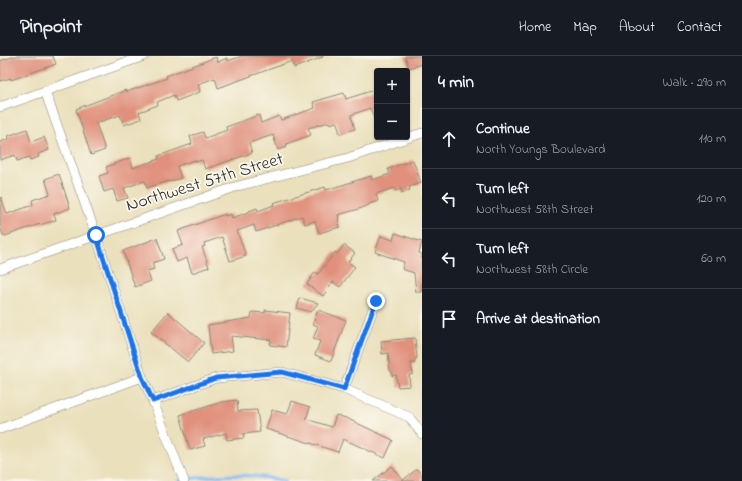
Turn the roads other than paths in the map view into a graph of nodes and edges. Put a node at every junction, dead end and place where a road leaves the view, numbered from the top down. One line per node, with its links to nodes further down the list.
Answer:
1 (144, 56): 2 (street)
2 (45, 90): 3 (street); 5 (street)
3 (0, 108)
4 (422, 133): 5 (street, Northwest 57th Street)
5 (96, 235): 6 (street, Northwest 57th Street); 8 (street)
6 (0, 269)
7 (376, 301): 9 (street)
8 (142, 377): 10 (street); 11 (street)
9 (344, 389): 10 (street); 12 (street)
10 (153, 401): 13 (street)
11 (0, 429)
12 (422, 434)
13 (184, 481)

